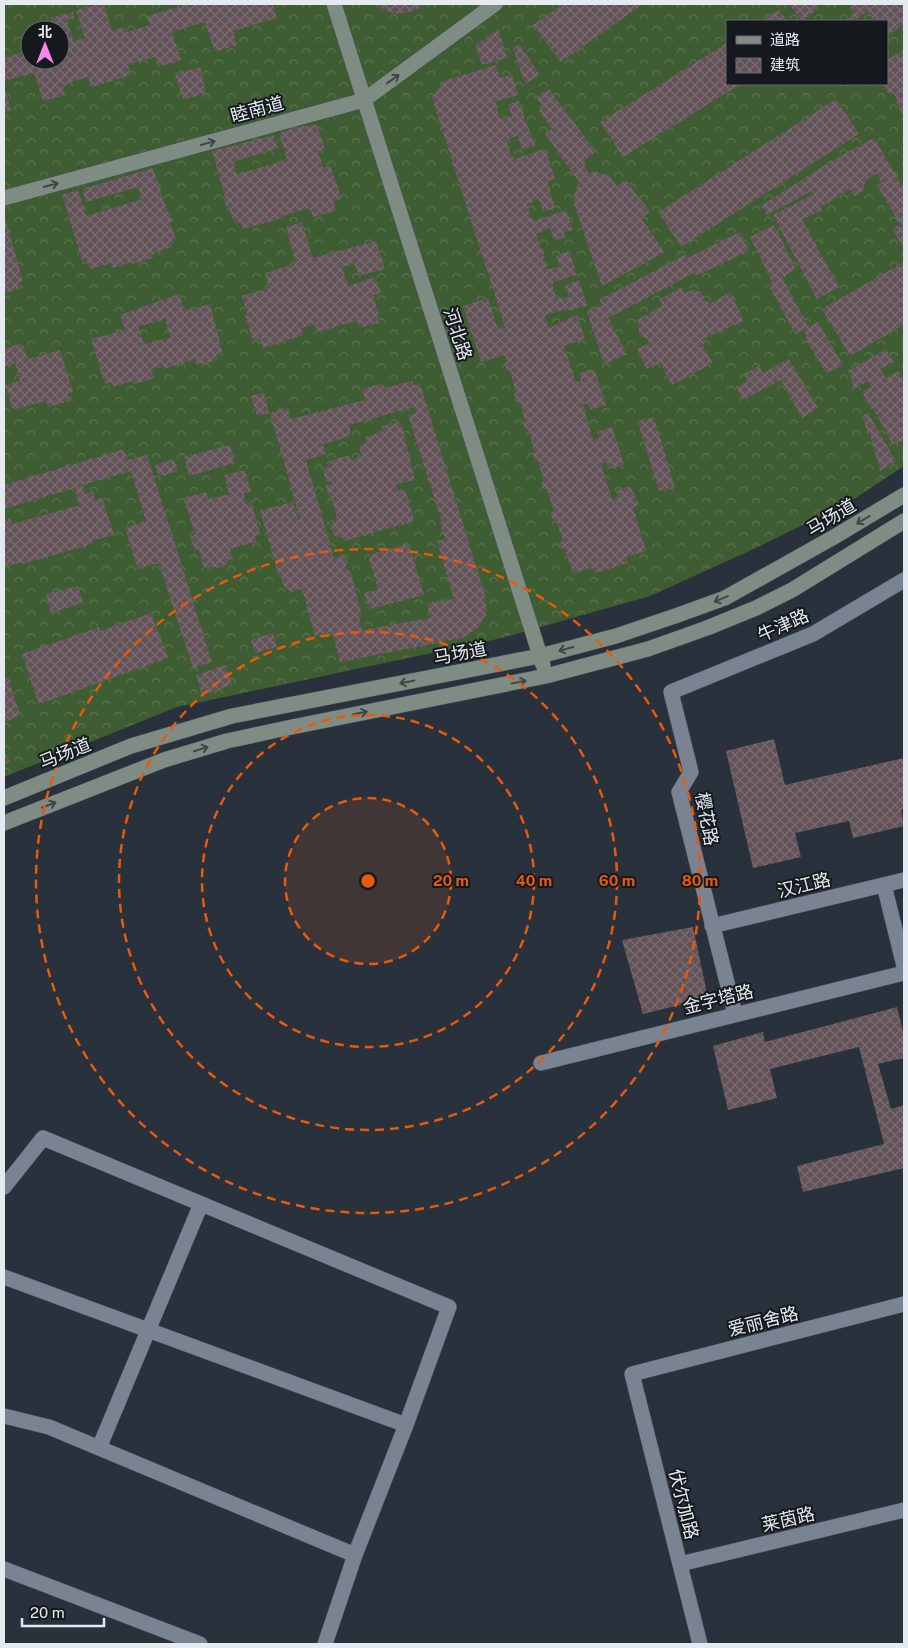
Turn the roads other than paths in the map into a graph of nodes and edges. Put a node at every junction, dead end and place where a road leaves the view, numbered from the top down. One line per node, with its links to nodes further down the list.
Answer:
1 (334, 4): 3 (main road, 河北路)
2 (496, 4): 3 (main road, 睦南道, one-way to 2)
3 (364, 100): 4 (main road, 睦南道, one-way to 3); 8 (main road, 河北路)
4 (4, 198)
5 (904, 495): 8 (main road, 马场道, one-way to 8)
6 (904, 521): 9 (main road)
7 (904, 580): 10 (street, 牛津路)
8 (540, 656): 9 (main road, 河北路); 11 (main road, 马场道, one-way to 11)
9 (546, 676): 12 (main road, one-way to 9)
10 (671, 692): 15 (street, 樱花路)
11 (4, 798)
12 (4, 823)
13 (904, 880): 14 (street, 汉江路)
14 (884, 885): 15 (street, 汉江路); 16 (street)
15 (712, 926): 18 (street, 樱花路)
16 (904, 966)
17 (904, 973): 18 (street, 金字塔路)
18 (735, 1014): 19 (street, 金字塔路)
19 (541, 1063)
20 (4, 1187): 21 (street)
21 (201, 1204): 24 (street); 27 (street)
22 (4, 1277): 24 (street)
23 (904, 1304): 25 (street, 爱丽舍路)
24 (148, 1330): 27 (street); 28 (street)
25 (632, 1374): 31 (street, 伏尔加路)
26 (4, 1416): 28 (street)
27 (406, 1425): 30 (street)
28 (99, 1448): 30 (street)
29 (904, 1510): 31 (street, 莱茵路)
30 (355, 1555): 34 (street)
31 (680, 1564): 35 (street, 伏尔加路)
32 (4, 1569): 33 (street)
33 (200, 1644)
34 (325, 1644)
35 (700, 1644)

